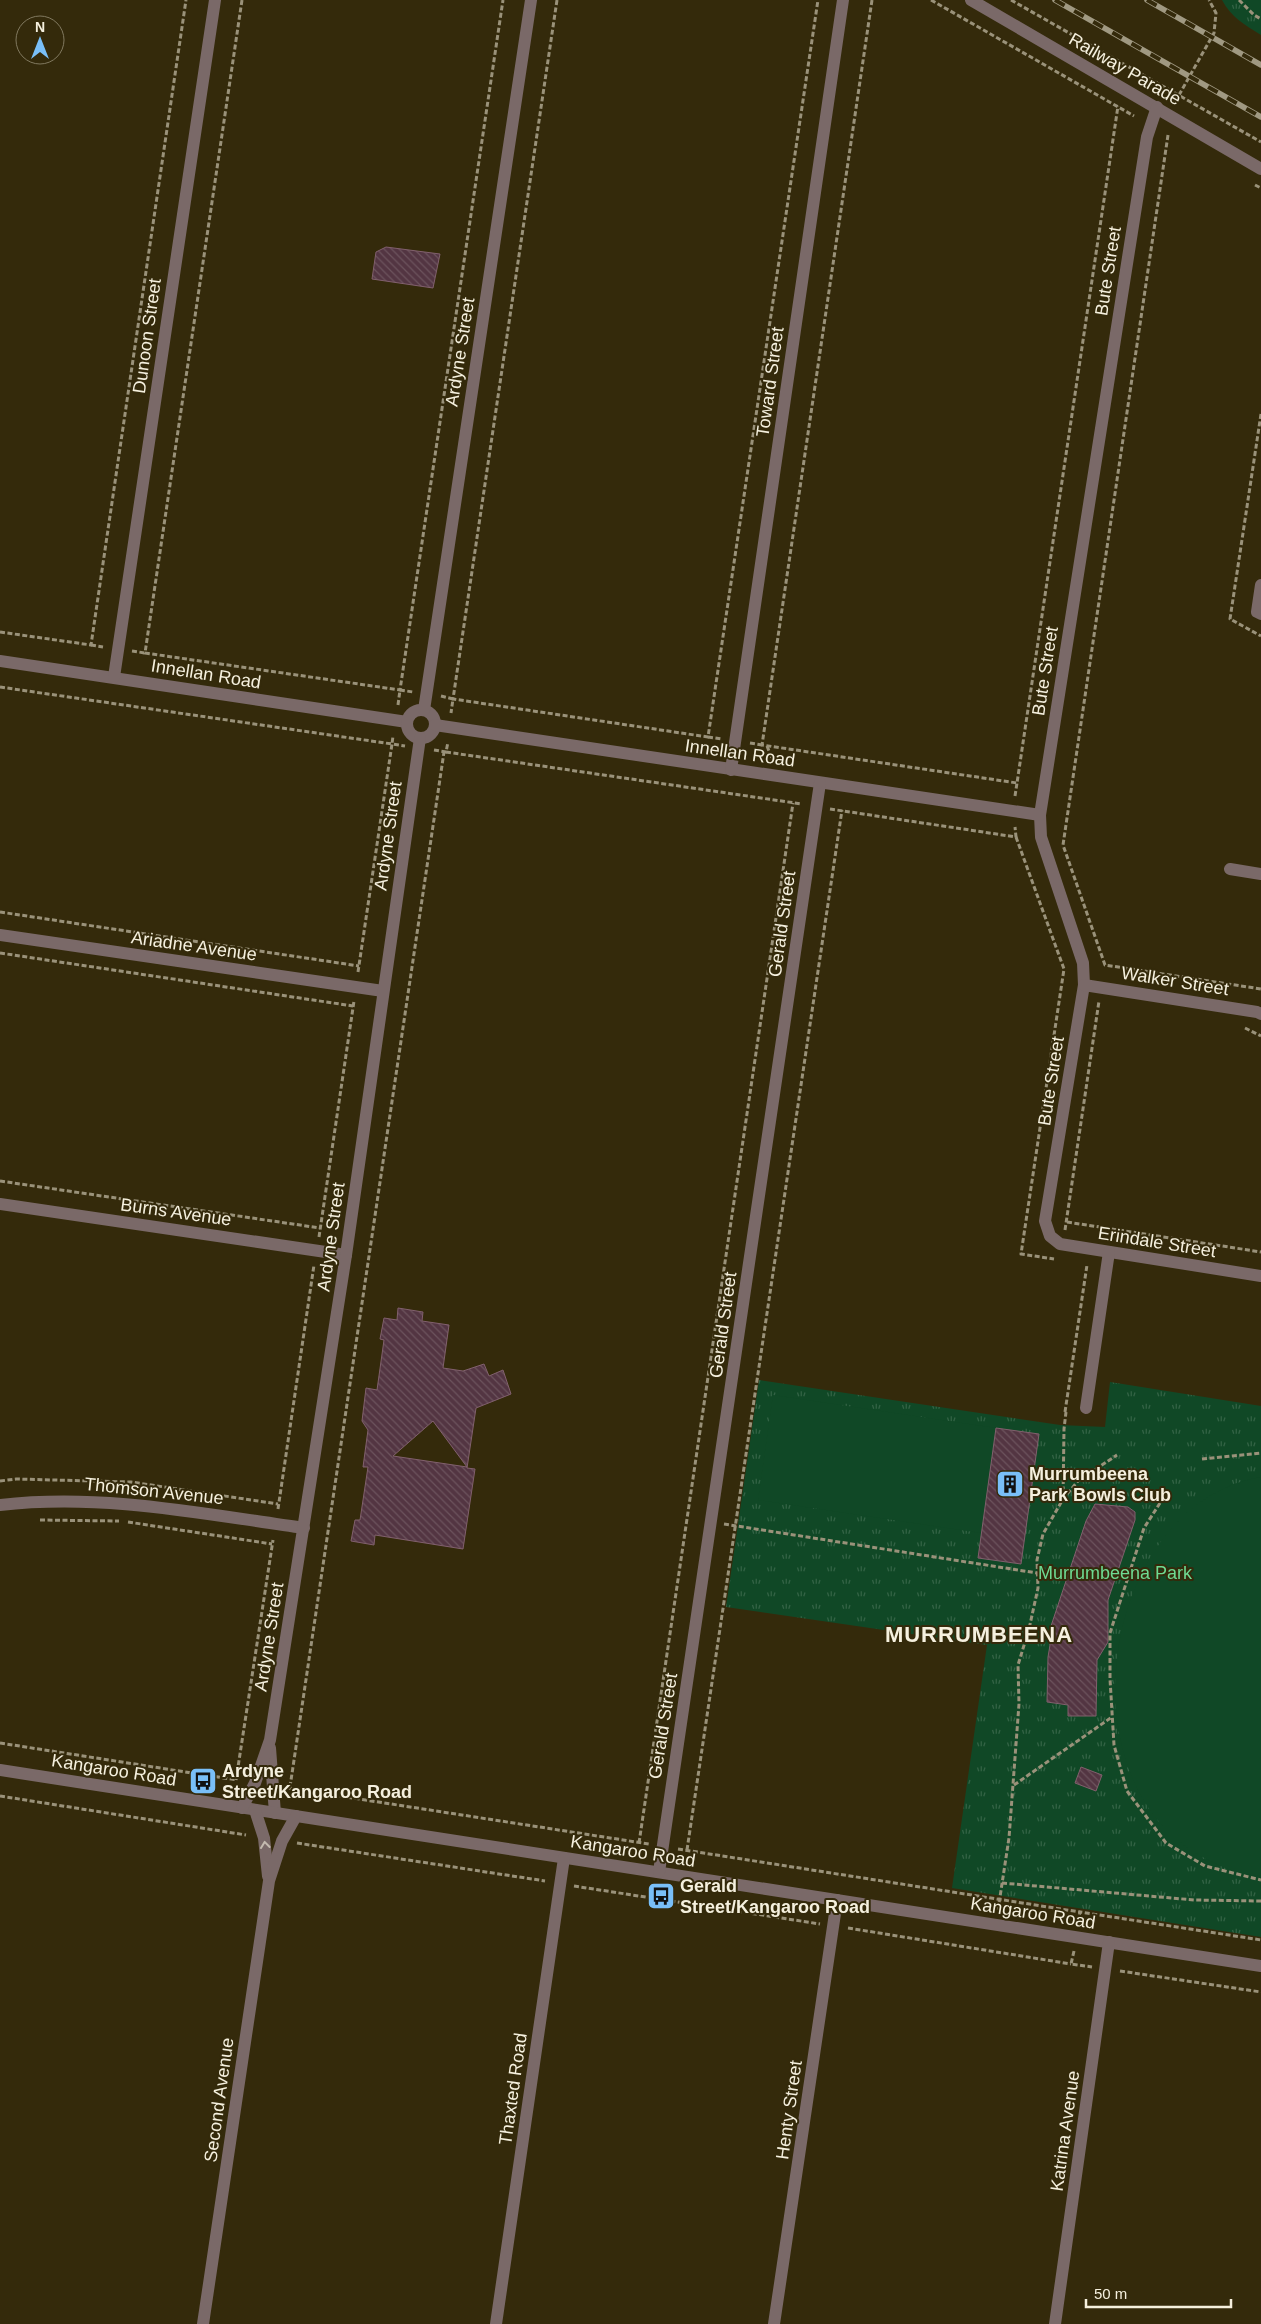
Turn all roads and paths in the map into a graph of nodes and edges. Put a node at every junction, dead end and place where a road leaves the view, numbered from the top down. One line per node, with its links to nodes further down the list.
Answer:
1 (186, 0): 29 (path)
2 (214, 0): 32 (street, Dunoon Street)
3 (242, 0): 34 (path)
4 (503, 0): 34 (path)
5 (531, 0): 35 (street, Ardyne Street)
6 (557, 0): 7 (path)
7 (818, 0)
8 (843, 0): 39 (street, Toward Street)
9 (872, 0): 41 (path)
10 (931, 0): 17 (path)
11 (971, 0): 18 (street, Railway Parade)
12 (1011, 0): 16 (path)
13 (1210, 0): 16 (path)
14 (1239, 0): 15 (path)
15 (1261, 18)
16 (1179, 96): 22 (path)
17 (1118, 106): 19 (path); 41 (path)
18 (1157, 107): 19 (street, Bute Street); 23 (street, Railway Parade)
19 (1151, 125): 20 (path); 46 (street, Bute Street)
20 (1168, 135): 21 (path); 52 (path)
21 (1176, 140)
22 (1261, 142)
23 (1261, 169)
24 (1252, 184): 25 (path)
25 (1261, 188)
26 (1261, 414): 30 (path)
27 (1261, 585): 28 (street)
28 (1261, 614)
29 (0, 632)
30 (1261, 636)
31 (0, 661): 32 (street, Innellan Road)
32 (114, 677): 36 (street, Innellan Road)
33 (0, 687): 36 (path)
34 (400, 690): 36 (path)
35 (424, 710): 36 (street); 37 (street)
36 (401, 721): 38 (street)
37 (435, 725): 38 (street); 39 (street, Innellan Road)
38 (420, 738): 57 (street, Ardyne Street)
39 (730, 770): 40 (street, Innellan Road)
40 (820, 783): 43 (street, Gerald Street); 45 (street, Innellan Road)
41 (1017, 783): 45 (path)
42 (793, 803): 43 (path); 98 (path); 106 (path)
43 (817, 806): 44 (path); 86 (street, Gerald Street)
44 (842, 810): 45 (path); 87 (path)
45 (1014, 811): 46 (street, Innellan Road)
46 (1040, 815): 54 (street, Bute Street)
47 (1230, 869): 48 (street)
48 (1261, 874)
49 (0, 912): 53 (path)
50 (0, 935): 57 (street, Ariadne Avenue)
51 (0, 954): 59 (path)
52 (1105, 965): 55 (path); 56 (path)
53 (359, 966)
54 (1084, 985): 55 (street, Walker Street); 68 (street, Bute Street)
55 (1102, 988): 58 (path); 61 (street, Walker Street)
56 (1261, 989)
57 (383, 992): 72 (street, Ardyne Street)
58 (1099, 1005): 60 (path); 66 (path)
59 (353, 1006)
60 (1108, 1006)
61 (1261, 1014)
62 (1239, 1027): 63 (path)
63 (1261, 1036)
64 (0, 1181): 67 (path)
65 (0, 1204): 72 (street, Burns Avenue)
66 (1067, 1222): 69 (path); 71 (path)
67 (320, 1228)
68 (1050, 1236): 69 (street, Erindale Street)
69 (1063, 1244): 70 (street, Erindale Street)
70 (1109, 1252): 74 (street, Erindale Street); 75 (street)
71 (1261, 1252)
72 (346, 1255): 88 (street, Ardyne Street)
73 (1087, 1265): 76 (path)
74 (1261, 1276)
75 (1086, 1408): 76 (path)
76 (1065, 1412): 81 (path)
77 (1261, 1453): 79 (path)
78 (1118, 1455): 81 (path)
79 (1202, 1459)
80 (0, 1481): 83 (path)
81 (1062, 1499): 90 (path)
82 (0, 1504): 88 (street, Thomson Avenue)
83 (278, 1504)
84 (1160, 1504): 91 (path)
85 (38, 1520): 89 (path)
86 (712, 1522): 87 (path); 107 (street, Gerald Street)
87 (735, 1526): 90 (path); 108 (path)
88 (304, 1528): 92 (street, Ardyne Street)
89 (272, 1544)
90 (1037, 1572): 97 (path)
91 (1112, 1717): 97 (path); 111 (path)
92 (270, 1740): 95 (street, Ardyne Street); 96 (street, Ardyne Street)
93 (0, 1743): 95 (path)
94 (0, 1770): 100 (street, Kangaroo Road)
95 (255, 1783): 100 (street, Ardyne Street)
96 (272, 1785): 98 (path); 102 (street, Ardyne Street)
97 (1013, 1785): 113 (path)
98 (290, 1788): 106 (path)
99 (0, 1796): 104 (path)
100 (242, 1808): 101 (street, Kangaroo Road)
101 (255, 1810): 102 (street, Kangaroo Road); 104 (street, Second Avenue)
102 (275, 1813): 103 (street, Kangaroo Road)
103 (296, 1816): 105 (street, Second Avenue); 109 (street, Kangaroo Road)
104 (264, 1838): 112 (street, Second Avenue, one-way to 104)
105 (282, 1841): 112 (street, Second Avenue); 114 (path)
106 (639, 1843): 107 (path)
107 (663, 1846): 108 (path); 110 (street, Gerald Street)
108 (687, 1850): 115 (path)
109 (564, 1858): 110 (street, Kangaroo Road); 114 (street, Thaxted Road)
110 (658, 1872): 116 (street, Kangaroo Road)
111 (1261, 1880)
112 (269, 1881): 128 (street, Second Avenue)
113 (1002, 1883): 115 (path); 117 (path)
114 (560, 1884): 120 (path); 129 (street, Thaxted Road)
115 (1000, 1899): 118 (path); 119 (path)
116 (837, 1900): 119 (street, Kangaroo Road); 120 (street, Henty Street)
117 (1261, 1901)
118 (1080, 1912): 121 (path); 122 (path)
119 (995, 1925): 121 (street, Kangaroo Road)
120 (834, 1926): 124 (path); 130 (street, Henty Street)
121 (1076, 1937): 123 (street, Kangaroo Road); 124 (path)
122 (1261, 1940)
123 (1109, 1942): 125 (street, Kangaroo Road); 126 (street, Katrina Avenue)
124 (1071, 1964): 126 (path)
125 (1261, 1966)
126 (1105, 1968): 127 (path); 131 (street, Katrina Avenue)
127 (1261, 1992)
128 (203, 2324)
129 (496, 2324)
130 (774, 2324)
131 (1055, 2324)

